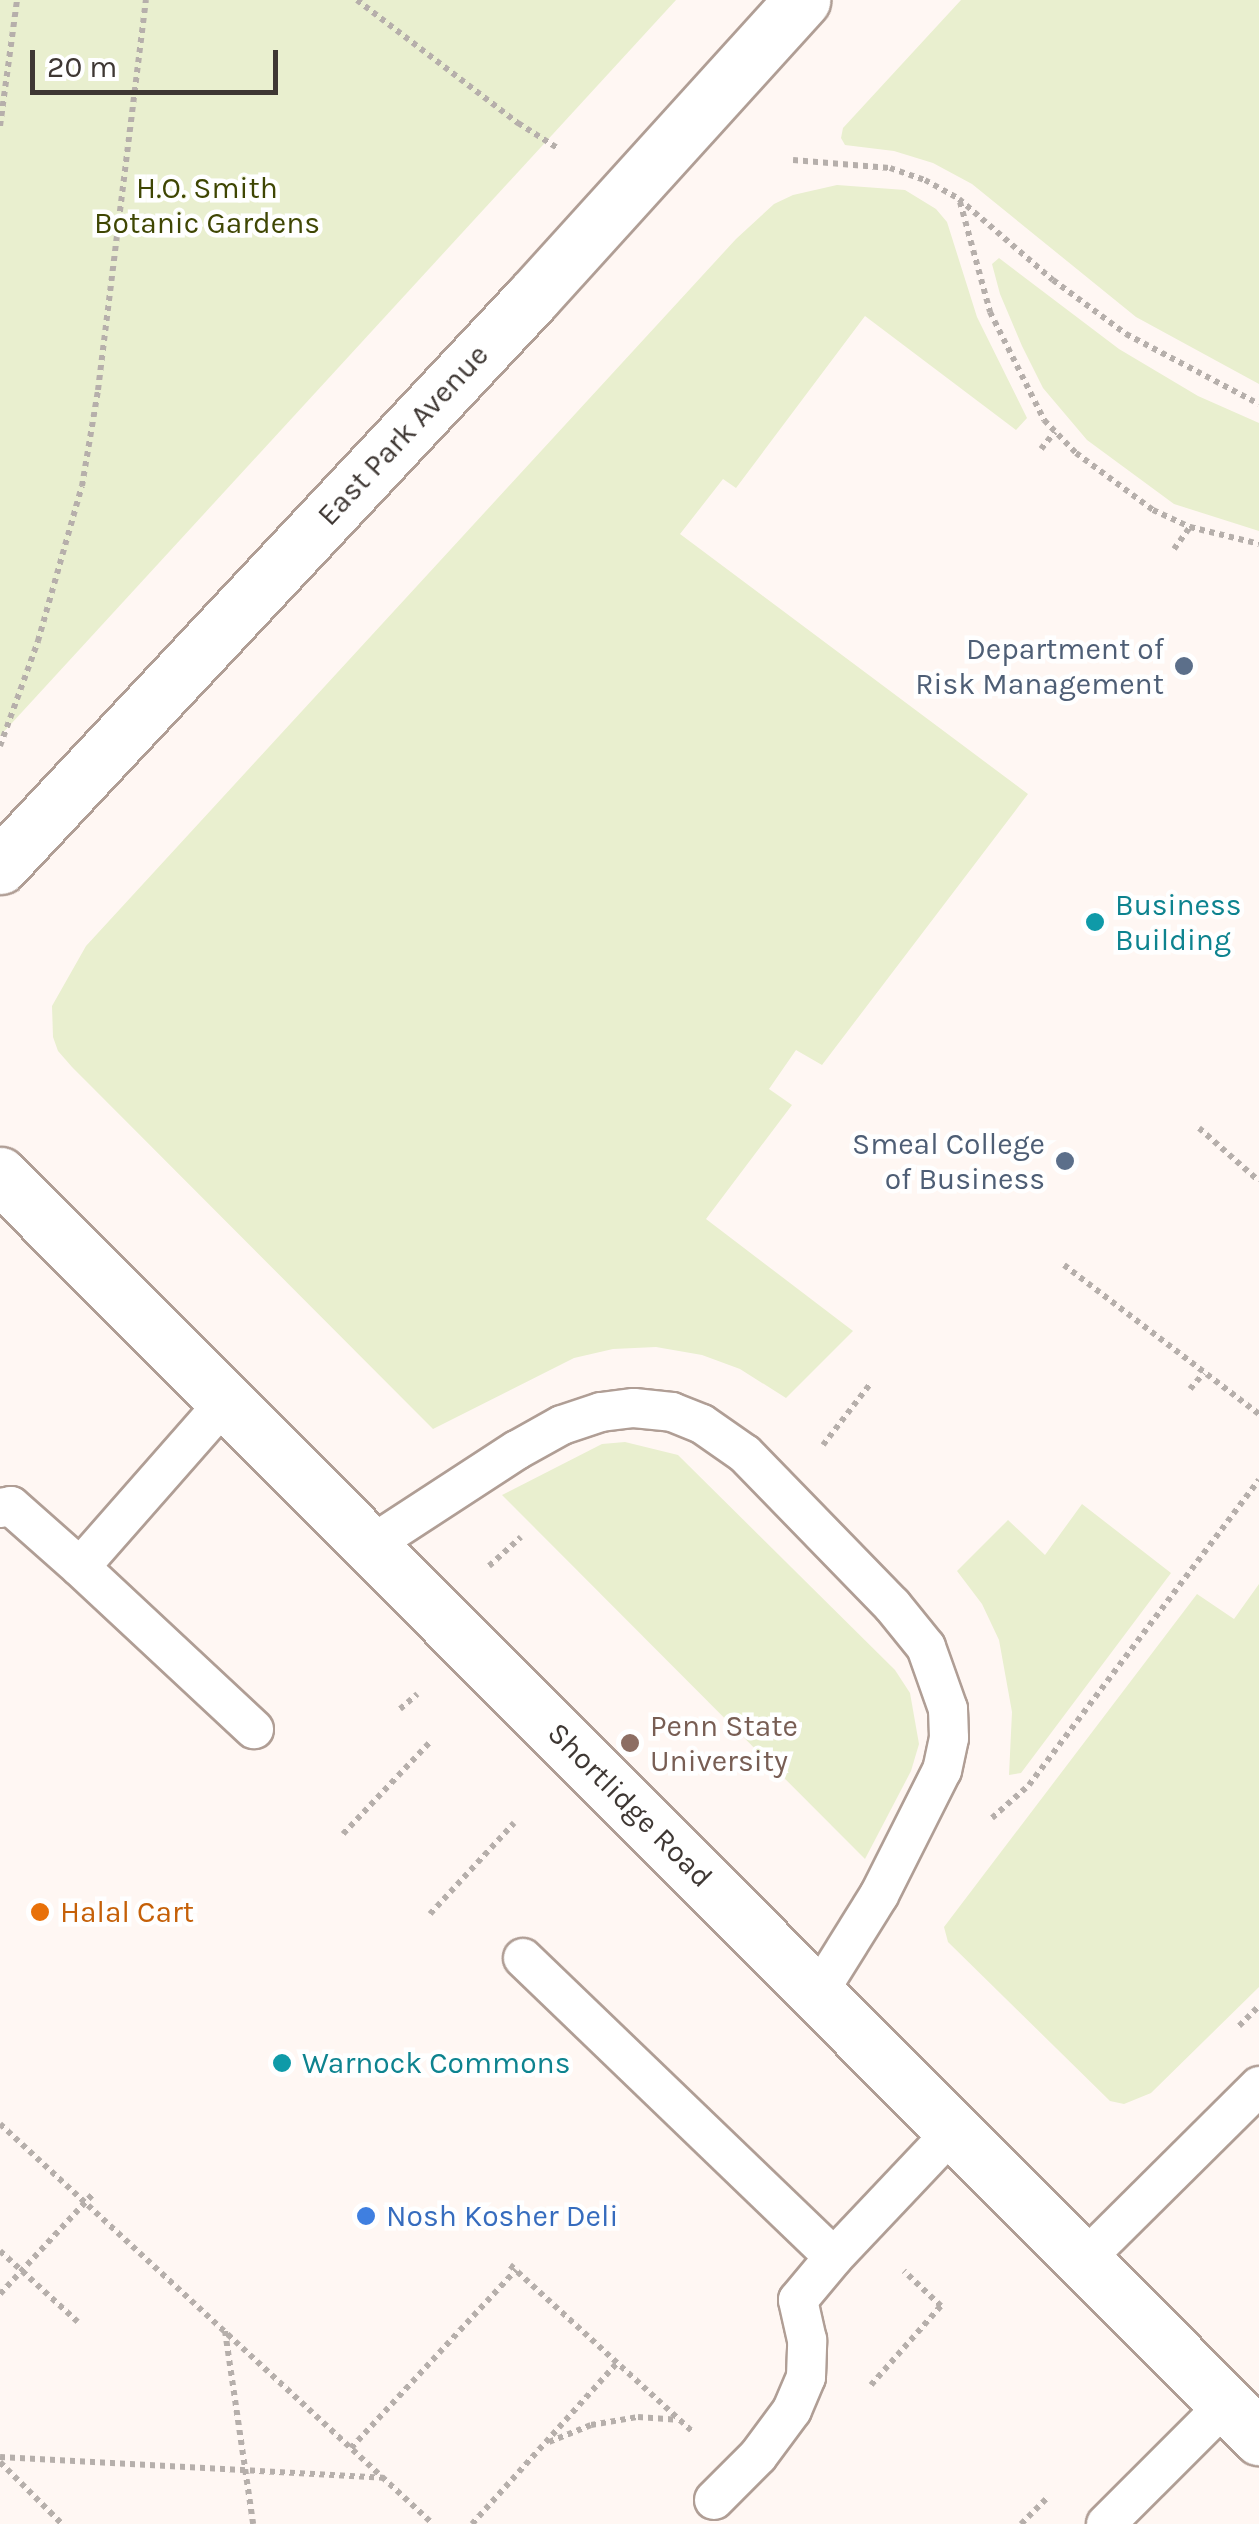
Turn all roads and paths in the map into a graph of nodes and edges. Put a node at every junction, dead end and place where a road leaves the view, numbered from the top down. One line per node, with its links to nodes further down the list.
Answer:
1 (17, 0): 5 (path)
2 (146, 0): 15 (path)
3 (357, 0): 6 (path)
4 (802, 0): 16 (street, East Park Avenue)
5 (0, 126)
6 (560, 150)
7 (793, 160): 8 (path)
8 (959, 199): 9 (path); 10 (path)
9 (1259, 404)
10 (1055, 432): 11 (path); 12 (path)
11 (1042, 449)
12 (1190, 527): 13 (path); 14 (path)
13 (1259, 544)
14 (1174, 550)
15 (0, 746)
16 (0, 866)
17 (1199, 1128): 19 (path)
18 (0, 1175): 24 (street, Shortlidge Road)
19 (1259, 1181)
20 (1064, 1265): 21 (path)
21 (1204, 1373): 23 (path); 25 (path)
22 (872, 1383): 26 (path)
23 (1190, 1389)
24 (226, 1401): 30 (street, Shortlidge Road); 31 (lane)
25 (1259, 1414)
26 (818, 1452)
27 (1259, 1480): 35 (path)
28 (0, 1508): 31 (lane)
29 (521, 1537): 32 (path)
30 (371, 1545): 40 (street, Shortlidge Road); 40 (lane)
31 (80, 1567): 33 (lane)
32 (477, 1577)
33 (254, 1729)
34 (431, 1740): 37 (path)
35 (990, 1821)
36 (514, 1823): 38 (path)
37 (343, 1834)
38 (430, 1914)
39 (523, 1958): 47 (lane)
40 (818, 1993): 43 (street, Shortlidge Road)
41 (1259, 2086): 48 (lane)
42 (0, 2124): 45 (path)
43 (954, 2130): 47 (lane); 48 (street, Shortlidge Road)
44 (93, 2194): 45 (path)
45 (86, 2201): 49 (path); 52 (path)
46 (0, 2251): 49 (path)
47 (834, 2257): 60 (lane)
48 (1084, 2260): 54 (street, Shortlidge Road)
49 (21, 2271): 50 (path); 51 (path)
50 (0, 2294)
51 (78, 2322)
52 (225, 2330): 56 (path); 58 (path)
53 (679, 2420): 55 (path)
54 (1242, 2420): 65 (lane)
55 (545, 2443): 56 (path); 64 (path)
56 (352, 2448): 59 (path)
57 (0, 2460): 58 (path); 61 (path)
58 (244, 2470): 59 (path); 62 (path)
59 (385, 2478): 63 (path)
60 (714, 2500)
61 (62, 2524)
62 (253, 2524)
63 (433, 2524)
64 (472, 2524)
65 (1106, 2524)

